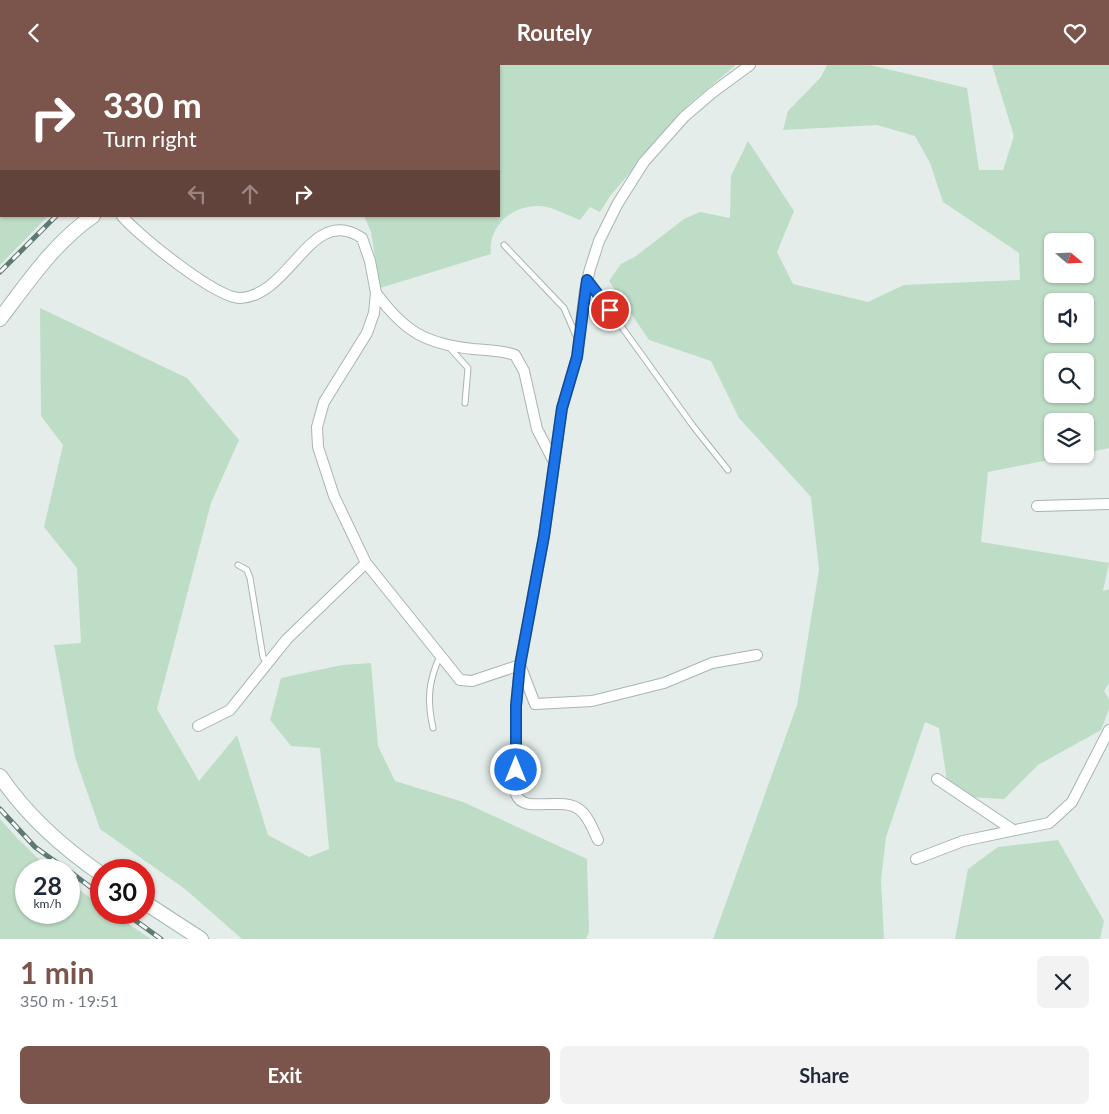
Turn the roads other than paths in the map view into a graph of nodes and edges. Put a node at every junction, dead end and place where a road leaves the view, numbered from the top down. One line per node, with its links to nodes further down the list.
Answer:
1 (750, 65): 5 (street)
2 (92, 217): 7 (street)
3 (123, 217): 6 (street)
4 (504, 245): 8 (lane)
5 (587, 280): 8 (street); 12 (lane)
6 (376, 293): 9 (street); 15 (street)
7 (0, 319)
8 (579, 343): 11 (street)
9 (448, 346): 10 (lane); 11 (street)
10 (465, 403)
11 (554, 462): 20 (street)
12 (728, 470)
13 (1109, 504): 14 (street)
14 (1037, 506)
15 (366, 563): 18 (street); 19 (street)
16 (238, 565): 19 (lane)
17 (757, 655): 20 (street)
18 (440, 656): 20 (street); 22 (lane)
19 (268, 663): 21 (street)
20 (520, 665): 27 (street)
21 (198, 726)
22 (433, 728)
23 (1109, 730): 26 (street)
24 (0, 776): 29 (street)
25 (937, 779): 26 (street)
26 (1013, 831): 28 (street)
27 (598, 840)
28 (916, 859)
29 (90, 866)
30 (155, 909): 31 (street)
31 (201, 939)

